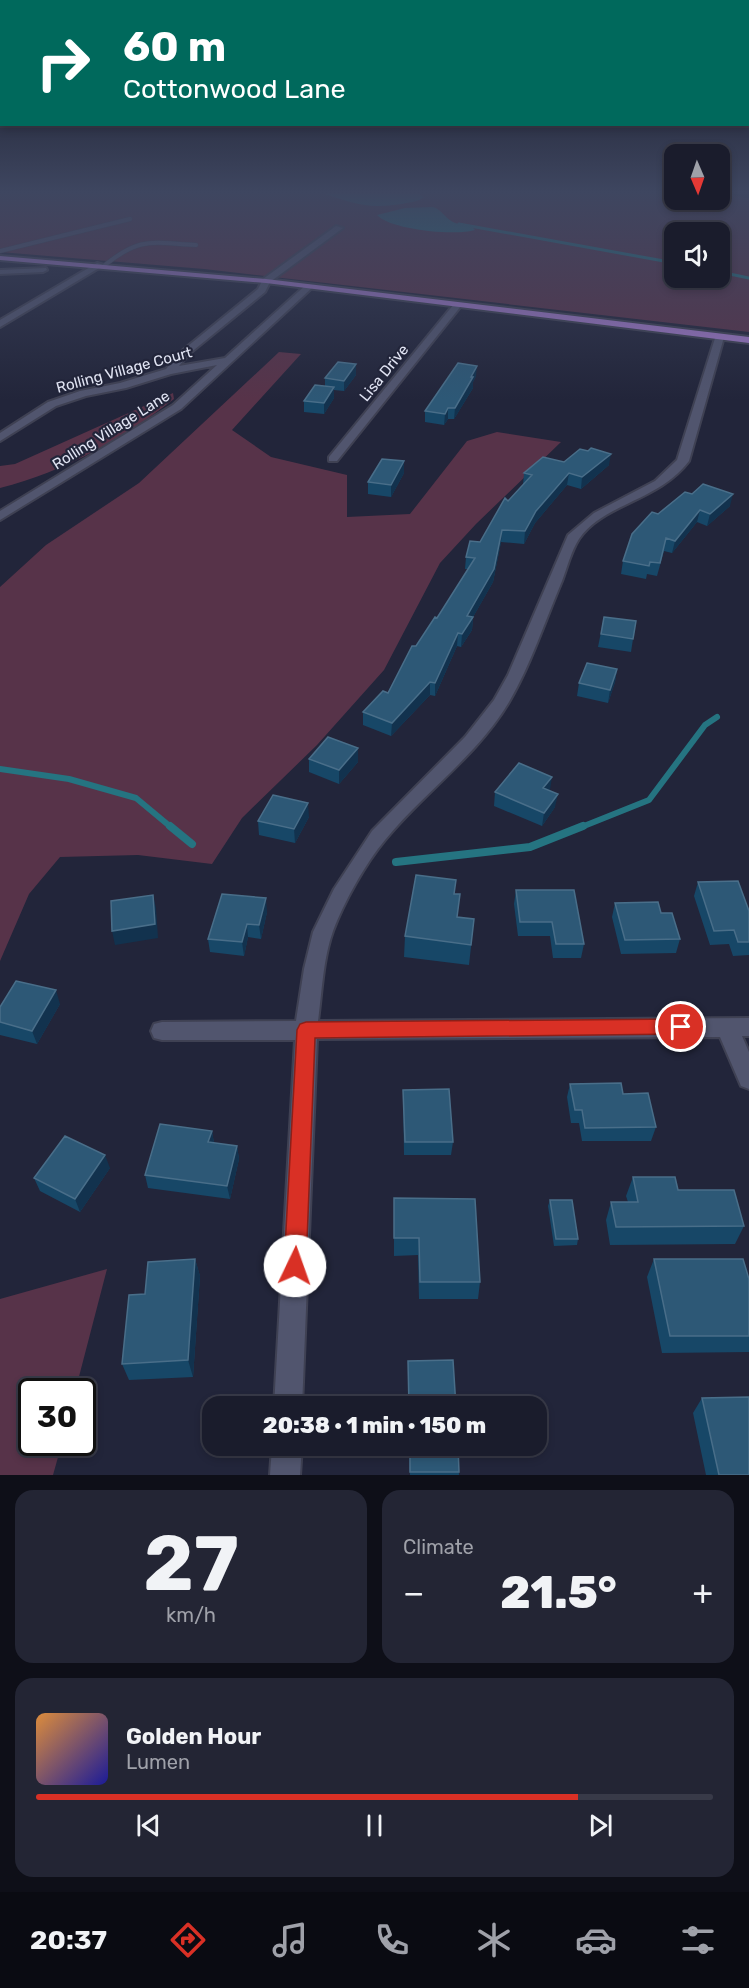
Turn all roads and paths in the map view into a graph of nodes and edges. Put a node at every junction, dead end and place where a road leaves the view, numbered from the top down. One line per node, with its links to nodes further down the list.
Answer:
1 (56, 262): 4 (main road)
2 (107, 262): 4 (lane)
3 (292, 262): 7 (street)
4 (102, 265): 7 (main road); 10 (street)
5 (43, 270): 6 (street)
6 (0, 272)
7 (266, 280): 8 (main road); 14 (street)
8 (310, 286): 9 (main road); 13 (street, Rolling Village Lane)
9 (457, 306): 11 (main road); 16 (street, Lisa Drive)
10 (0, 324)
11 (718, 336): 12 (main road); 19 (street)
12 (749, 340)
13 (229, 360): 14 (street, Rolling Village Court); 17 (street, Rolling Village Lane)
14 (169, 371): 15 (street, Rolling Village Court)
15 (0, 438)
16 (333, 459)
17 (0, 516)
18 (738, 1027): 19 (street); 21 (street)
19 (306, 1030): 20 (street); 22 (street)
20 (162, 1031)
21 (749, 1079)
22 (289, 1396)
23 (286, 1456): 24 (street)
24 (285, 1475)

